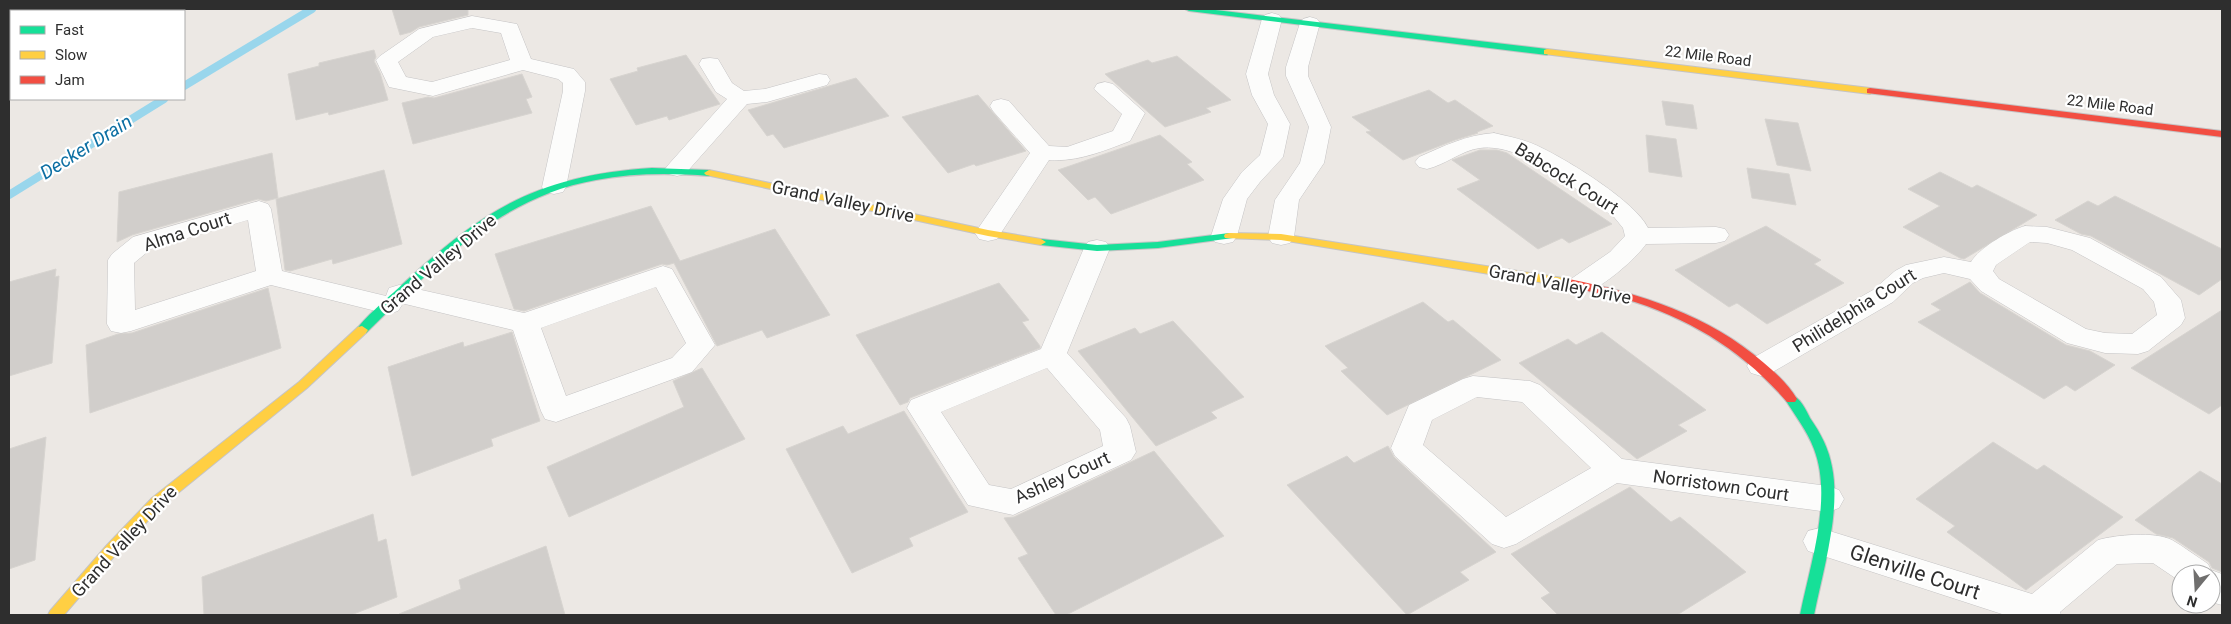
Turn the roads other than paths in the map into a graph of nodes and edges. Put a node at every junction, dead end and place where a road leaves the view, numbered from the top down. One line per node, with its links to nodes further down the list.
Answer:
1 (1189, 9): 2 (street, 22 Mile Road)
2 (1272, 19): 3 (street, 22 Mile Road); 10 (street)
3 (1310, 23): 11 (street); 12 (street, 22 Mile Road)
4 (522, 63): 4 (street); 16 (street)
5 (710, 64): 8 (street)
6 (818, 80): 8 (street)
7 (1105, 89): 13 (street)
8 (740, 98): 15 (street)
9 (1001, 106): 13 (street)
10 (1279, 124): 11 (street); 18 (street)
11 (1320, 127): 21 (street)
12 (2222, 134)
13 (1042, 152): 17 (street)
14 (1427, 162): 19 (street, Babcock Court)
15 (677, 169): 16 (street, Grand Valley Drive); 17 (street, Grand Valley Drive)
16 (554, 187): 26 (street, Grand Valley Drive)
17 (988, 233): 22 (street, Grand Valley Drive)
18 (1224, 236): 21 (street, Grand Valley Drive); 22 (street, Grand Valley Drive)
19 (1638, 236): 20 (street); 25 (street)
20 (1716, 236)
21 (1281, 237): 25 (street, Grand Valley Drive)
22 (1097, 248): 28 (street)
23 (1979, 272): 23 (street); 29 (street, Philidelphia Court)
24 (270, 276): 24 (street, Alma Court); 26 (street)
25 (1580, 285): 29 (street, Grand Valley Drive)
26 (394, 300): 27 (street); 35 (street, Grand Valley Drive)
27 (524, 323): 27 (street)
28 (1052, 356): 28 (street, Ashley Court)
29 (1761, 366): 31 (street, Grand Valley Drive)
30 (1613, 470): 30 (street); 31 (street, Norristown Court)
31 (1828, 499): 32 (street, Grand Valley Drive)
32 (1820, 541): 34 (street, Glenville Court); 36 (street, Grand Valley Drive)
33 (2181, 564): 34 (street, Glenville Court)
34 (2041, 613)
35 (55, 615)
36 (1807, 615)

